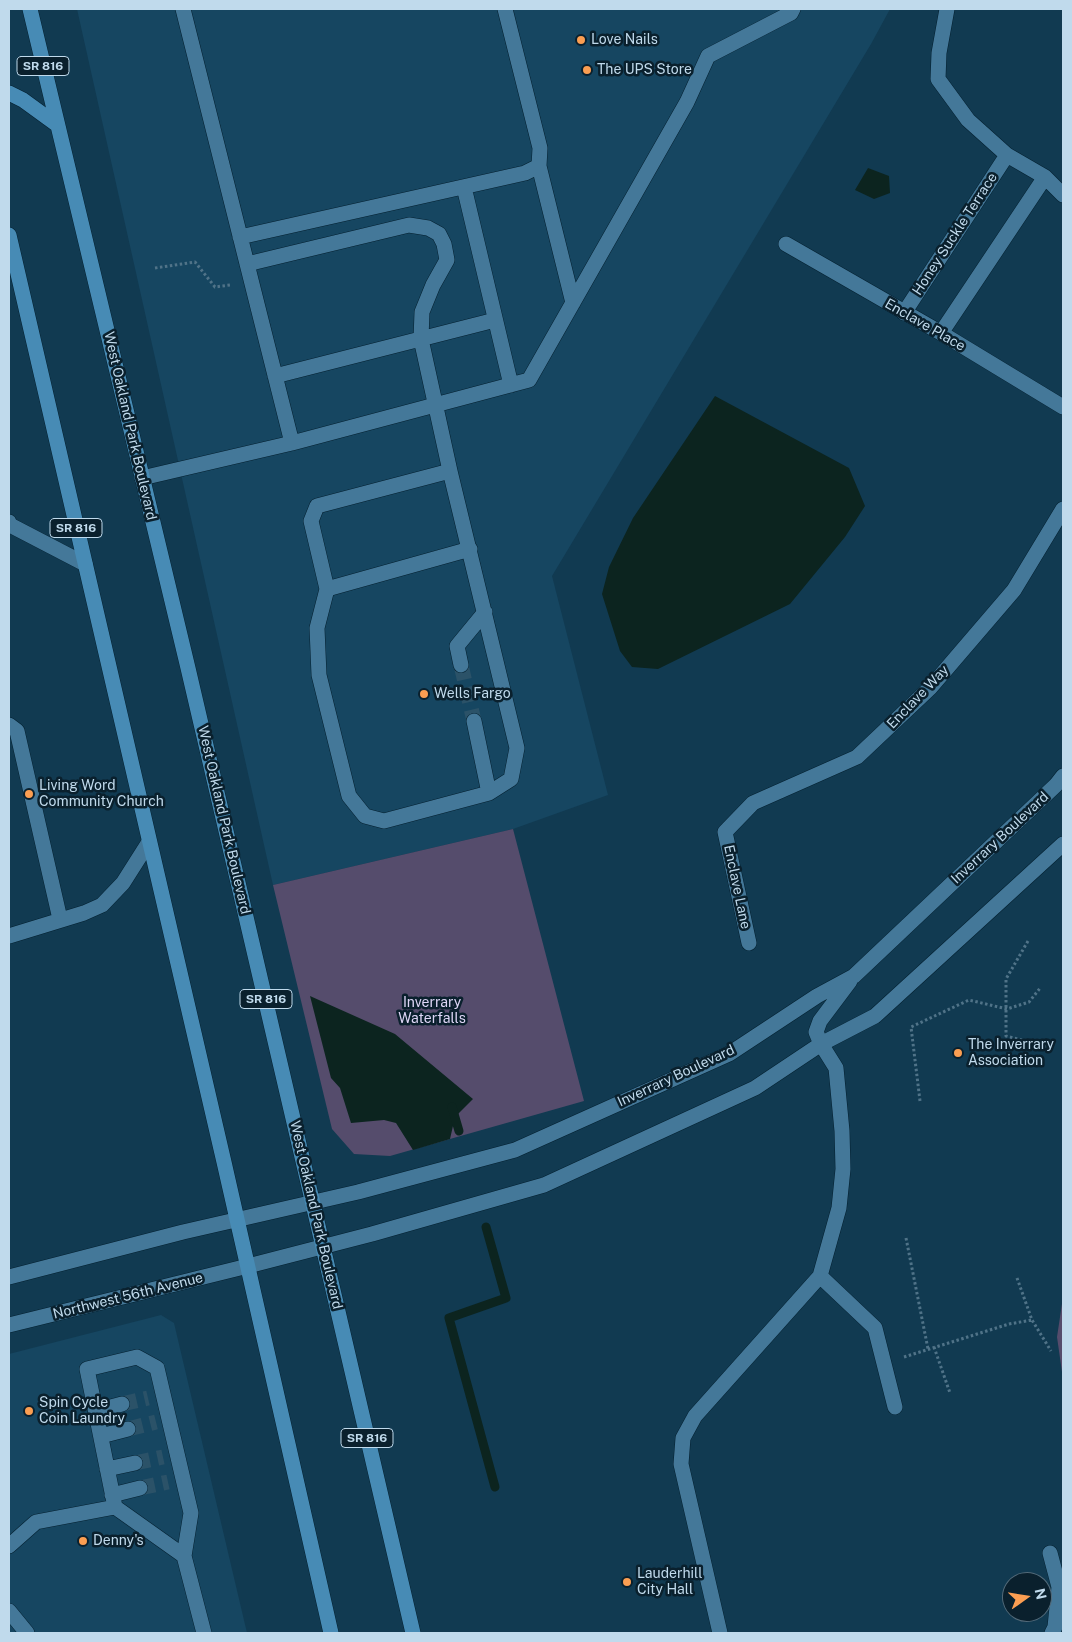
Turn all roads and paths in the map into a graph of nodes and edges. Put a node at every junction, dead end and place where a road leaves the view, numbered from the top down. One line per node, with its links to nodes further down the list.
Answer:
1 (30, 9): 7 (main road, West Oakland Park Boulevard / SR 816)
2 (183, 9): 15 (street)
3 (505, 9): 9 (street)
4 (794, 9): 20 (street)
5 (947, 9): 8 (street)
6 (9, 93): 7 (main road)
7 (56, 124): 31 (main road, West Oakland Park Boulevard / SR 816)
8 (1006, 155): 10 (street); 21 (street, Honey Suckle Terrace)
9 (539, 166): 12 (street); 20 (street)
10 (1045, 177): 11 (street); 13 (street); 23 (street)
11 (1063, 178)
12 (464, 187): 15 (street); 22 (street)
13 (1063, 195)
14 (9, 235): 35 (main road, SR 816)
15 (240, 237): 17 (street)
16 (786, 244): 21 (street, Enclave Place)
17 (247, 264): 24 (street); 25 (street)
18 (155, 268): 19 (path)
19 (236, 284)
20 (573, 303): 26 (street)
21 (904, 313): 23 (street, Enclave Place)
22 (495, 320): 24 (street); 26 (street)
23 (941, 333): 28 (street, Enclave Place)
24 (421, 339): 25 (street); 27 (street)
25 (275, 376): 29 (street)
26 (511, 385): 27 (street)
27 (436, 405): 29 (street); 30 (street)
28 (1063, 407)
29 (292, 443): 31 (street)
30 (450, 471): 34 (street); 36 (street)
31 (142, 478): 56 (main road, West Oakland Park Boulevard / SR 816)
32 (1063, 509): 43 (street, Enclave Way)
33 (9, 524): 35 (street)
34 (470, 549): 36 (street); 37 (street)
35 (85, 564): 44 (main road, SR 816)
36 (327, 589): 42 (street)
37 (485, 612): 38 (street); 42 (street)
38 (461, 665)
39 (474, 721): 42 (street)
40 (9, 725): 46 (street)
41 (1063, 776): 50 (street, Inverrary Boulevard)
42 (489, 794)
43 (725, 832): 49 (street, Enclave Lane)
44 (149, 842): 46 (street); 57 (main road, SR 816)
45 (1063, 844): 53 (street)
46 (60, 919): 47 (street)
47 (9, 936)
48 (1028, 941): 52 (path)
49 (749, 943)
50 (854, 976): 53 (street); 56 (street, Inverrary Boulevard)
51 (1041, 987): 52 (path)
52 (1007, 1009): 54 (path); 55 (path)
53 (821, 1044): 59 (street); 61 (street)
54 (1049, 1047)
55 (920, 1101)
56 (313, 1202): 57 (street, Inverrary Boulevard); 59 (main road, West Oakland Park Boulevard / SR 816)
57 (237, 1220): 60 (main road, SR 816); 62 (street)
58 (906, 1238): 67 (path)
59 (323, 1246): 60 (street); 87 (main road, West Oakland Park Boulevard / SR 816)
60 (248, 1266): 65 (street, Northwest 56th Avenue); 86 (main road, SR 816)
61 (820, 1276): 69 (street); 88 (street)
62 (9, 1277)
63 (1017, 1278): 64 (path)
64 (1032, 1320): 66 (path); 68 (path)
65 (9, 1325)
66 (934, 1347): 67 (path); 70 (path)
67 (928, 1349): 69 (path)
68 (1051, 1351)
69 (885, 1363): 72 (street)
70 (950, 1393)
71 (122, 1404): 73 (street)
72 (895, 1407)
73 (96, 1411): 75 (street); 82 (street)
74 (128, 1429): 75 (street)
75 (101, 1436): 77 (street)
76 (135, 1463): 77 (street)
77 (107, 1469): 79 (street)
78 (140, 1488): 79 (street)
79 (114, 1501): 80 (street); 82 (street)
80 (9, 1546)
81 (1050, 1553): 89 (street)
82 (184, 1556): 85 (street)
83 (9, 1611): 84 (street)
84 (27, 1633)
85 (204, 1633)
86 (331, 1633)
87 (413, 1633)
88 (720, 1633)
89 (1052, 1633)

